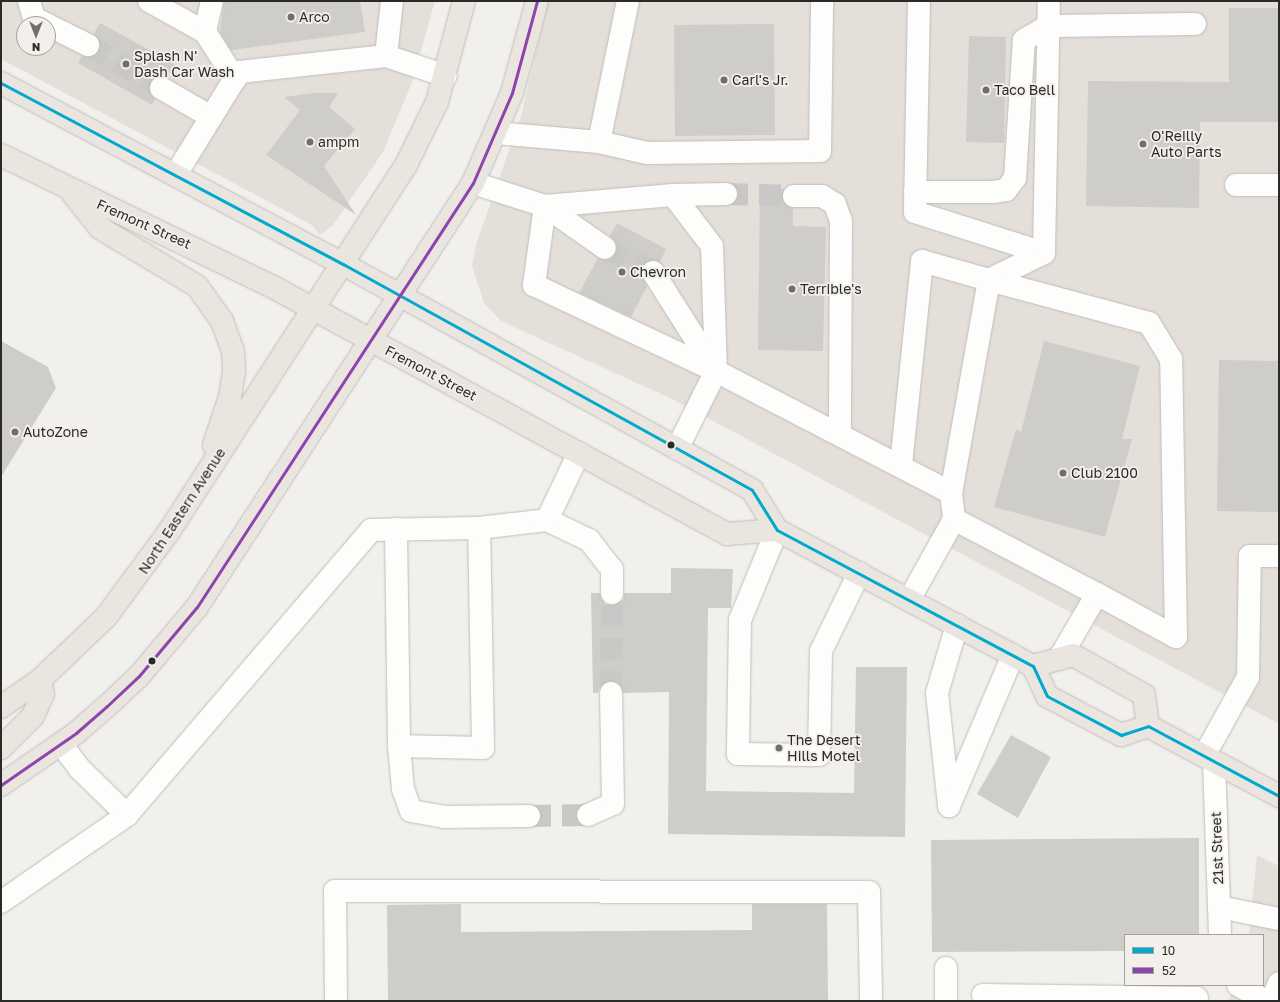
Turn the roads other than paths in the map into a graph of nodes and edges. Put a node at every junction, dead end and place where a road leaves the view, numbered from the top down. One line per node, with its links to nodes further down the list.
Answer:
1 (29, 1): 11 (street)
2 (149, 1): 15 (street)
3 (212, 1): 15 (street)
4 (392, 1): 17 (street)
5 (464, 1): 18 (main road, North Eastern Avenue)
6 (537, 1): 23 (main road)
7 (628, 1): 24 (street)
8 (822, 1): 24 (street)
9 (919, 1): 31 (street)
10 (1049, 1): 13 (street)
11 (33, 16)
12 (1195, 24): 13 (street)
13 (1048, 26): 31 (street); 37 (street)
14 (56, 29): 16 (street)
15 (205, 32): 19 (street)
16 (88, 45)
17 (386, 56): 18 (street); 19 (street)
18 (446, 76): 38 (main road, North Eastern Avenue)
19 (234, 79): 22 (street)
20 (1, 83): 26 (main road)
21 (161, 88): 22 (street)
22 (211, 117): 26 (street)
23 (496, 133): 24 (street); 27 (main road)
24 (599, 142)
25 (1, 155): 30 (main road, Fremont Street)
26 (176, 174): 38 (main road)
27 (473, 183): 35 (street); 41 (main road)
28 (1236, 185): 29 (street)
29 (1279, 185)
30 (70, 192): 42 (main road, Fremont Street); 49 (main road)
31 (915, 192): 37 (street)
32 (726, 194): 33 (street)
33 (673, 195): 35 (street); 44 (street)
34 (794, 196): 45 (street)
35 (545, 206): 36 (street); 44 (street)
36 (605, 248)
37 (1044, 253): 40 (street)
38 (343, 264): 41 (main road); 42 (main road, North Eastern Avenue)
39 (653, 272): 44 (street)
40 (989, 280): 48 (street); 50 (street); 59 (street)
41 (400, 297): 43 (main road); 46 (main road)
42 (314, 309): 43 (main road, Fremont Street); 49 (main road, North Eastern Avenue)
43 (372, 341): 47 (main road, Fremont Street); 69 (main road)
44 (716, 371): 45 (street); 46 (street)
45 (840, 434): 48 (street)
46 (677, 449): 55 (main road)
47 (580, 453): 52 (street); 55 (main road, Fremont Street)
48 (901, 465): 50 (street)
49 (200, 484): 65 (main road, North Eastern Avenue)
50 (951, 493): 51 (street)
51 (954, 519): 59 (street); 60 (street)
52 (547, 520): 53 (street); 58 (street)
53 (479, 528): 54 (street); 70 (street)
54 (396, 529): 70 (street); 75 (street)
55 (777, 530): 57 (main road); 57 (street)
56 (1279, 556): 72 (street)
57 (859, 573): 60 (main road)
58 (612, 593)
59 (1097, 594): 63 (street)
60 (909, 600): 61 (main road)
61 (957, 625): 62 (main road); 62 (street)
62 (1013, 655): 64 (main road)
63 (1058, 659): 64 (main road); 68 (main road)
64 (1034, 666): 68 (main road)
65 (40, 680): 67 (main road, North Eastern Avenue); 71 (main road)
66 (611, 693): 77 (street)
67 (1, 707)
68 (1148, 726): 72 (main road)
69 (61, 744): 73 (main road); 75 (street)
70 (398, 746): 76 (street)
71 (1, 748)
72 (1209, 759): 74 (main road); 79 (street, 21st Street)
73 (1, 785)
74 (1279, 796)
75 (127, 816): 78 (street)
76 (529, 816)
77 (588, 816)
78 (1, 902)
79 (1219, 907): 80 (street); 81 (street, 21st Street)
80 (1279, 918)
81 (1220, 934)
82 (946, 968): 89 (street)
83 (1279, 983): 91 (street)
84 (1240, 986): 90 (street)
85 (983, 995): 86 (street)
86 (1199, 995)
87 (336, 1001): 88 (street)
88 (871, 1001)
89 (946, 1001)
90 (1266, 1001)
91 (1272, 1001)

